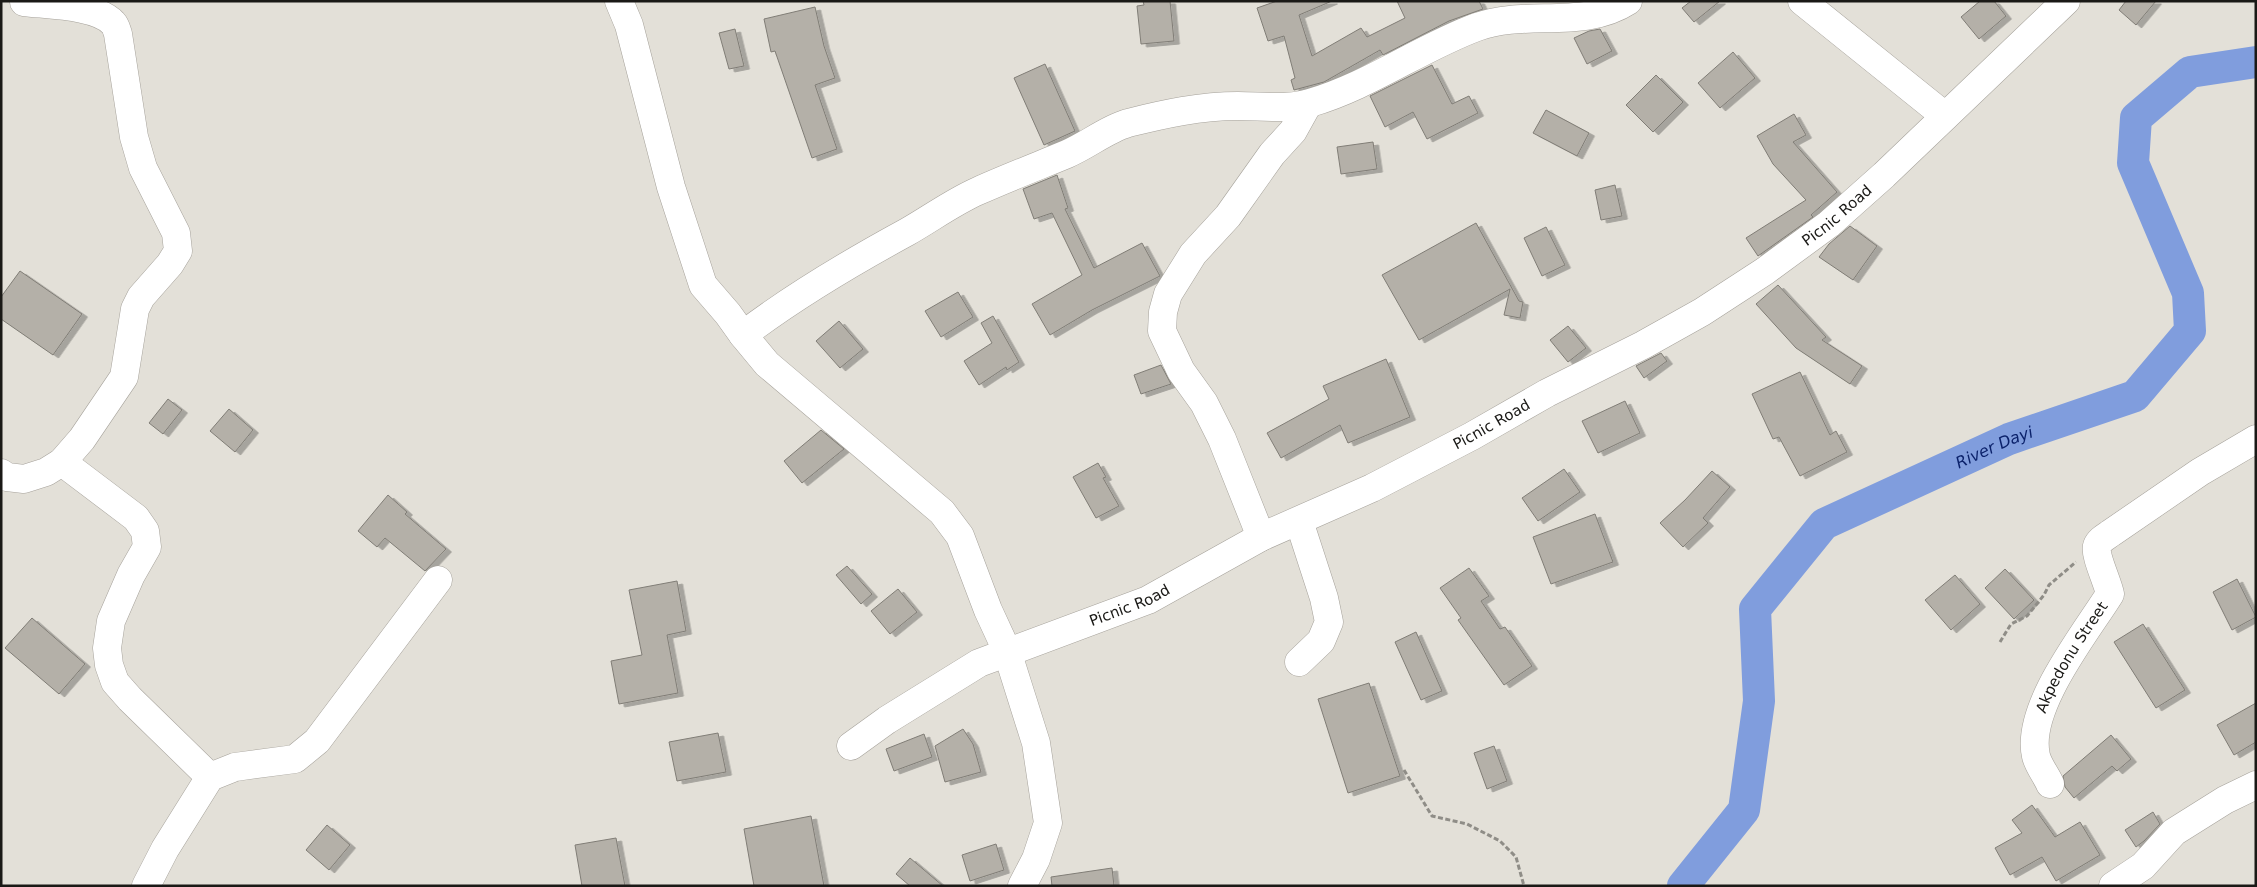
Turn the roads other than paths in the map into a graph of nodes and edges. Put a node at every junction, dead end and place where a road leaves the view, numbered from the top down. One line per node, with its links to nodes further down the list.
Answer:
1 (619, 1): 8 (street)
2 (1628, 1): 6 (street)
3 (1802, 1): 7 (street)
4 (2066, 1): 7 (street, Picnic Road)
5 (24, 2): 10 (street)
6 (1308, 104): 8 (street); 13 (street)
7 (1945, 116): 12 (street, Picnic Road)
8 (743, 335): 15 (street)
9 (2256, 439): 19 (street, Akpedonu Street)
10 (62, 462): 11 (street); 18 (street)
11 (1, 473)
12 (1299, 521): 13 (street, Picnic Road); 16 (street)
13 (1261, 537): 15 (street, Picnic Road)
14 (438, 580): 18 (street)
15 (1007, 651): 17 (street, Picnic Road); 22 (street)
16 (1299, 662)
17 (851, 746)
18 (210, 777): 21 (street)
19 (2050, 784)
20 (2256, 784): 23 (street)
21 (146, 886)
22 (1022, 886)
23 (2113, 886)

